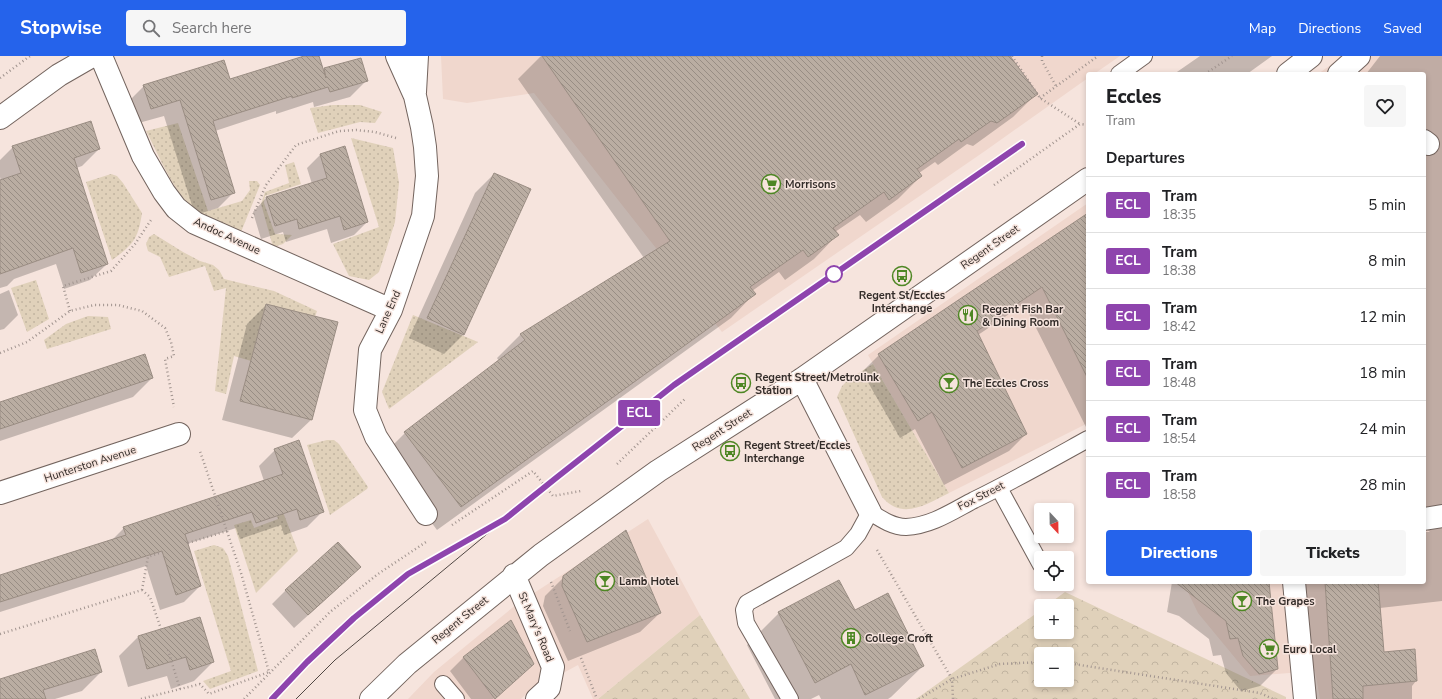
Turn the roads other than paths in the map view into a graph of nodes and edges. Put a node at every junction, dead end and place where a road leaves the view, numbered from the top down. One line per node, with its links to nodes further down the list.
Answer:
1 (92, 56): 12 (street)
2 (101, 56): 14 (street, Andoc Avenue)
3 (397, 56): 11 (street, Lane End)
4 (417, 56): 11 (street, Lane End)
5 (1144, 56): 8 (lane)
6 (1311, 56): 9 (street)
7 (1358, 56): 10 (street)
8 (1122, 72)
9 (1291, 72)
10 (1341, 72)
11 (414, 96): 14 (street, Lane End)
12 (0, 118)
13 (1086, 180): 15 (street, Regent Street)
14 (391, 310): 21 (street, Lane End)
15 (802, 379): 20 (street); 25 (street, Regent Street)
16 (179, 434): 19 (street, Hunterston Avenue)
17 (1086, 440): 18 (lane, Fox Street)
18 (999, 488): 20 (lane, Fox Street); 24 (lane)
19 (0, 493)
20 (870, 512): 31 (lane)
21 (426, 514)
22 (1442, 516): 23 (street)
23 (1426, 518)
24 (1034, 552)
25 (514, 575): 28 (street, Regent Street); 30 (street, St Mary's Road)
26 (1294, 584): 32 (street)
27 (443, 684): 29 (lane)
28 (371, 699)
29 (456, 699)
30 (538, 699)
31 (790, 699)
32 (1305, 699)

